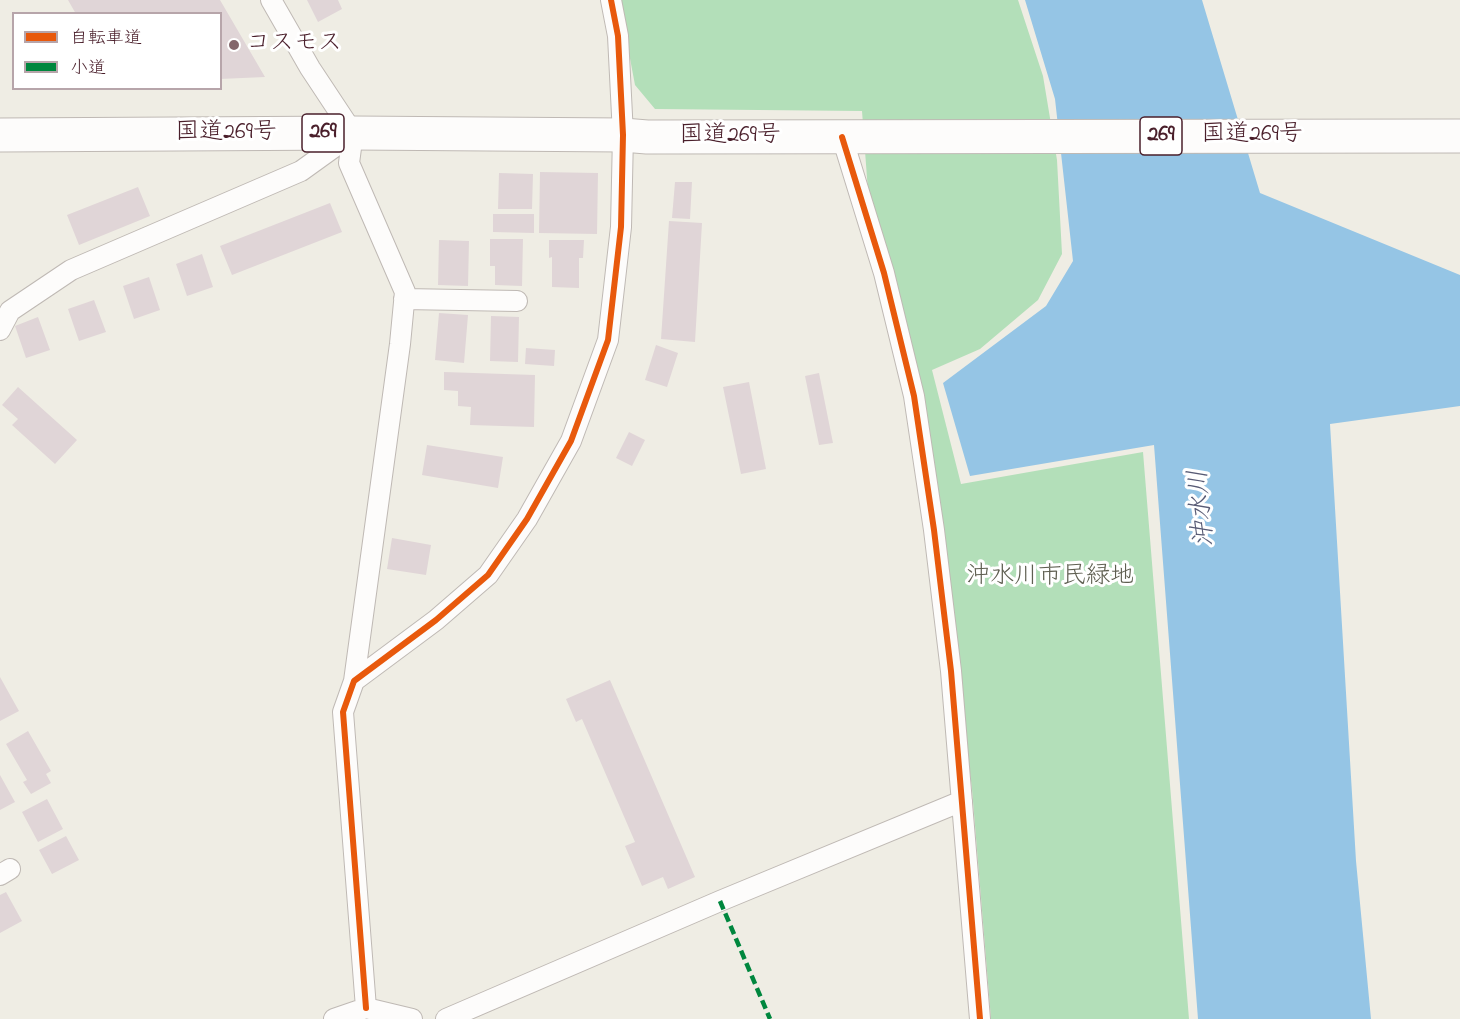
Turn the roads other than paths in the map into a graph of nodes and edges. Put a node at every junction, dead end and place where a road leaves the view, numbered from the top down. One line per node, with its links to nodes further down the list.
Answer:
1 (271, 0): 3 (street)
2 (611, 0): 5 (street)
3 (353, 133): 4 (highway, 国道269号 / 269); 5 (highway, 国道269号 / 269); 8 (street); 10 (street)
4 (0, 135)
5 (635, 136): 7 (highway, 国道269号 / 269); 11 (street)
6 (1460, 136): 7 (highway, 国道269号 / 269)
7 (841, 137): 12 (street)
8 (404, 299): 9 (street); 11 (street)
9 (517, 301)
10 (0, 330)
11 (354, 681): 13 (street)
12 (962, 801): 16 (street); 17 (street)
13 (366, 1008): 14 (street); 15 (street)
14 (334, 1019)
15 (412, 1019)
16 (446, 1019)
17 (980, 1019)

